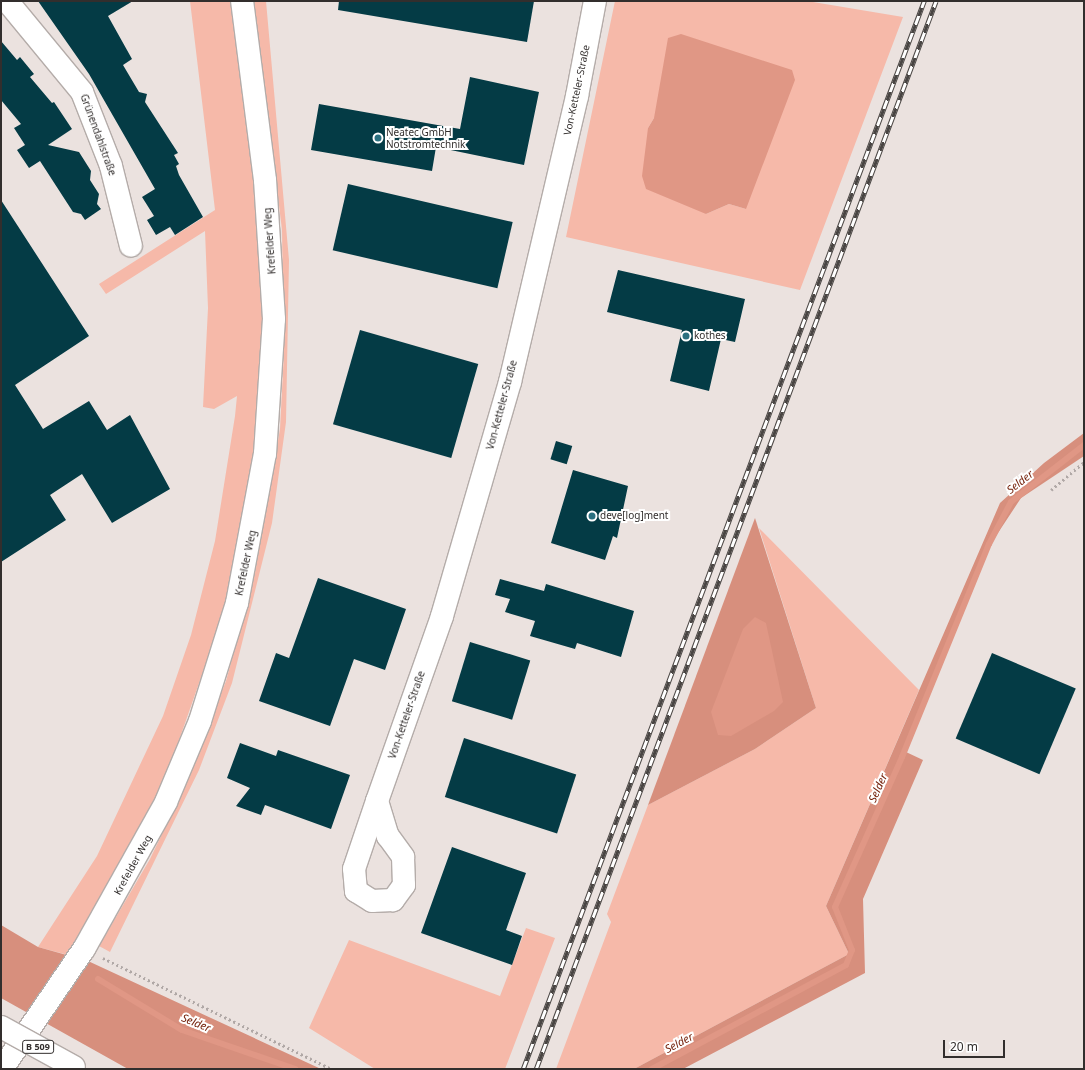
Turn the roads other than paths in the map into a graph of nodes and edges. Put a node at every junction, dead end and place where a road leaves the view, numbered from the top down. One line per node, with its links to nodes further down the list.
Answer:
1 (7, 1): 4 (street, Grünendahlstraße)
2 (242, 1): 8 (street, Krefelder Weg)
3 (595, 1): 5 (street, Von-Ketteler-Straße)
4 (130, 246)
5 (377, 801)
6 (1, 1026): 7 (street, B 509, bridge)
7 (74, 1067)
8 (2, 1069)

